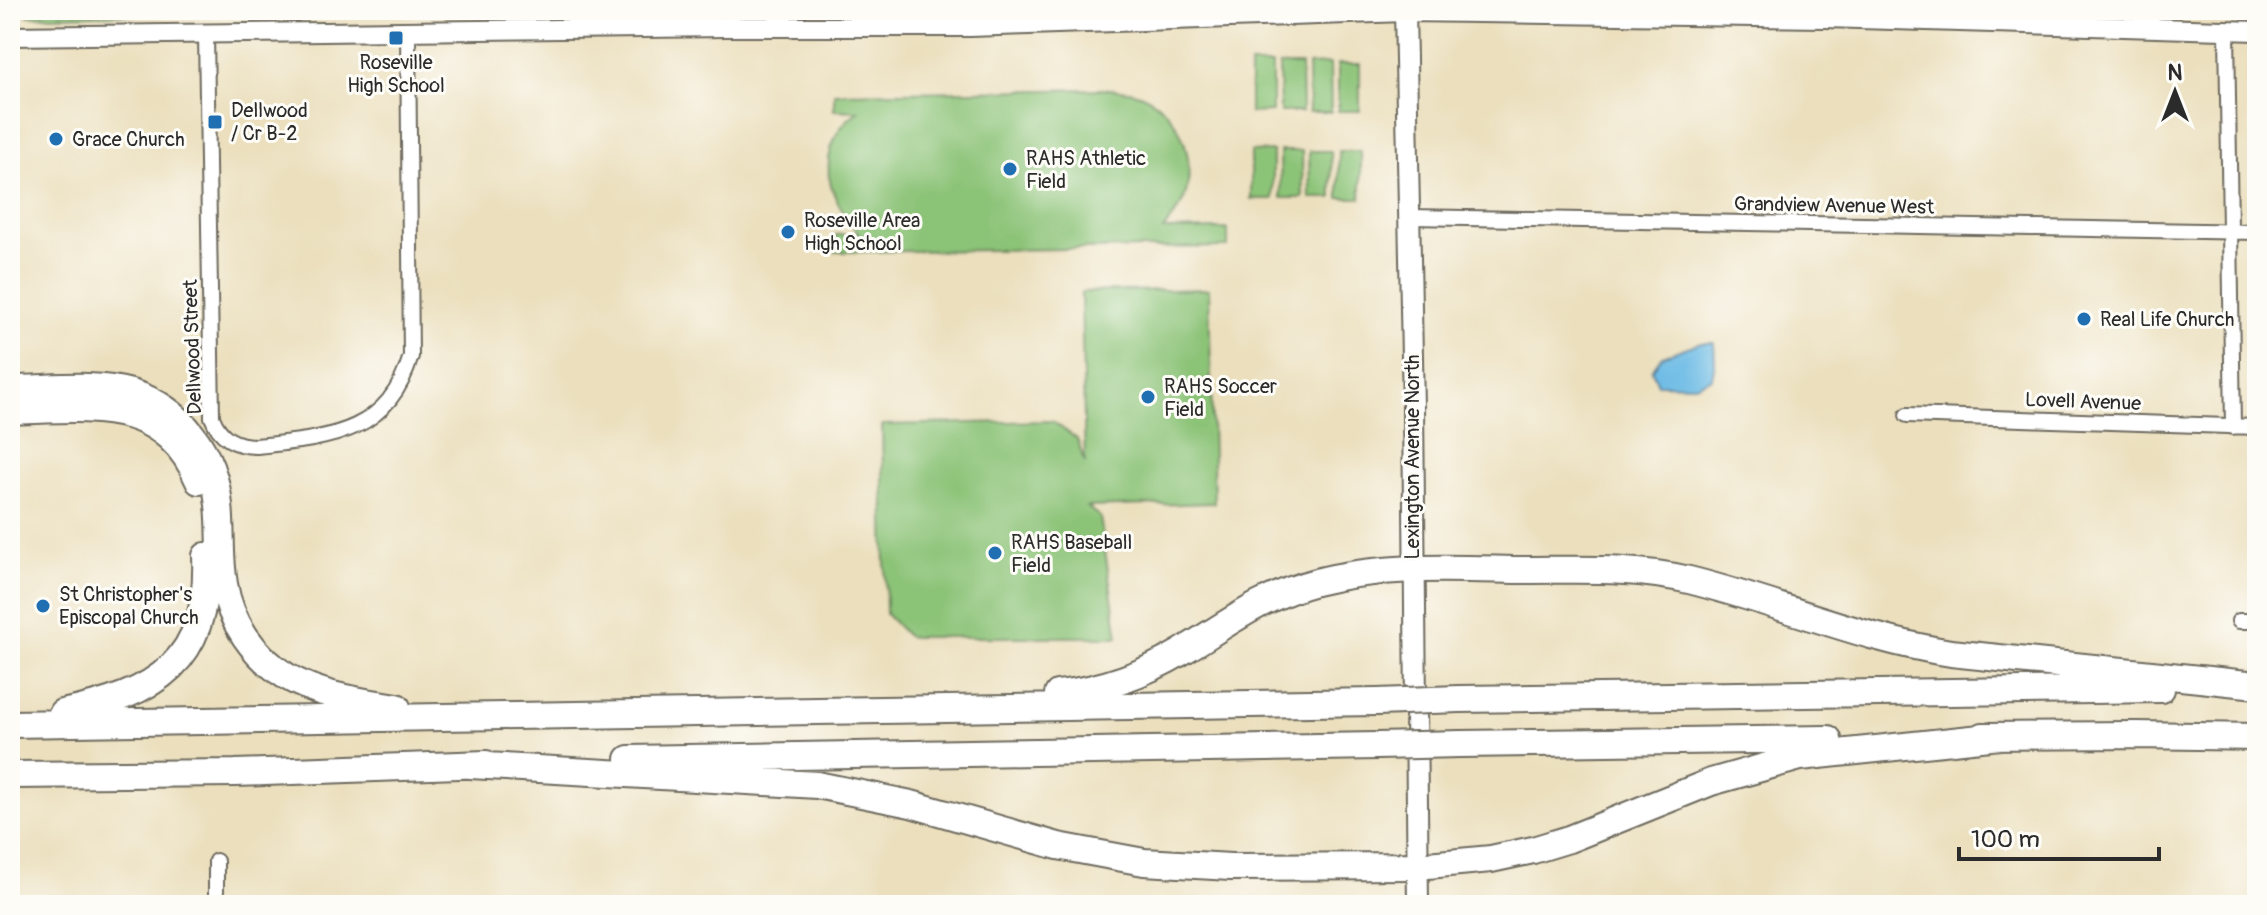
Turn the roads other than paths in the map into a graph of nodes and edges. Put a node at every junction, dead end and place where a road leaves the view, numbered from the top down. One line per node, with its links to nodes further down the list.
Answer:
1 (1405, 11): 2 (street); 3 (street); 9 (main road, Lexington Avenue North)
2 (1825, 14): 5 (street)
3 (969, 18): 4 (street)
4 (408, 31): 7 (street); 7 (street, Dellwood Street)
5 (2227, 31): 6 (street); 10 (street)
6 (2257, 31)
7 (206, 34): 8 (street)
8 (10, 36)
9 (1410, 217): 10 (street, Grandview Avenue West); 17 (main road, Lexington Avenue North)
10 (2228, 231): 11 (street, Grandview Avenue West); 15 (street)
11 (2257, 232)
12 (10, 389): 22 (highway)
13 (10, 411): 23 (highway)
14 (1907, 415): 15 (street, Lovell Avenue)
15 (2233, 427): 16 (street, Lovell Avenue)
16 (2257, 427)
17 (1413, 569): 20 (highway); 21 (highway); 29 (main road, Lexington Avenue North)
18 (2239, 621): 19 (street)
19 (2257, 621)
20 (2257, 688): 21 (highway, bridge)
21 (935, 709): 22 (highway)
22 (488, 718): 23 (highway)
23 (10, 723)
24 (2000, 736): 25 (highway); 26 (highway, bridge); 29 (highway)
25 (2257, 737)
26 (470, 765): 27 (highway); 29 (highway)
27 (10, 775)
28 (216, 861): 30 (street)
29 (1417, 866): 31 (main road, Lexington Avenue North)
30 (216, 905)
31 (1418, 905)

